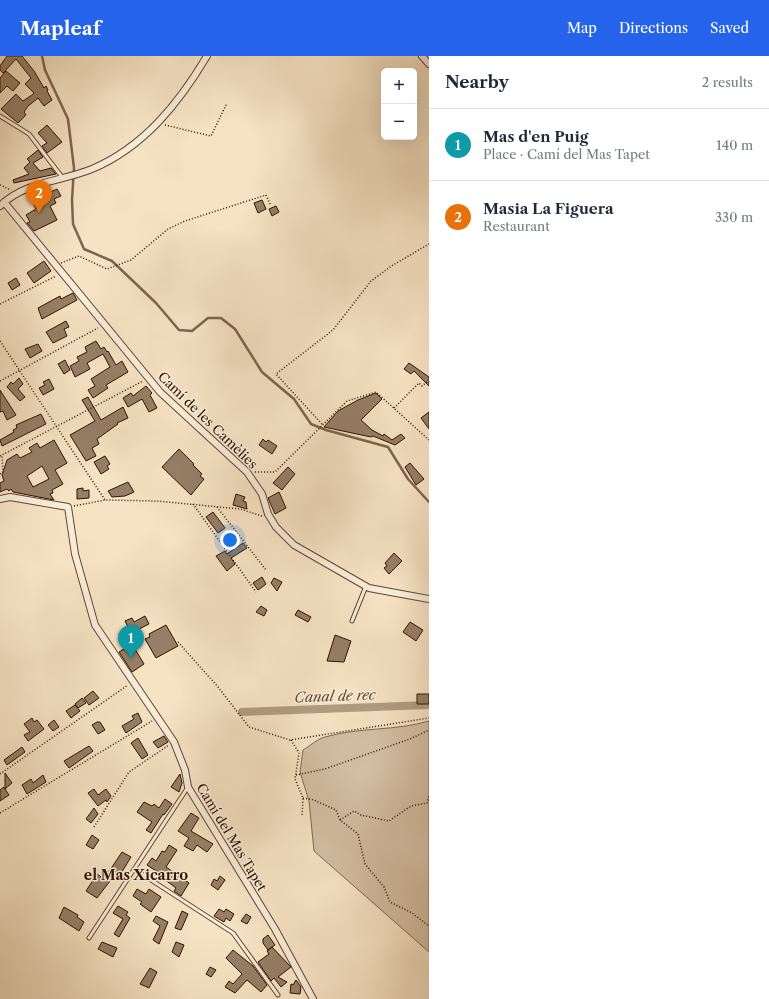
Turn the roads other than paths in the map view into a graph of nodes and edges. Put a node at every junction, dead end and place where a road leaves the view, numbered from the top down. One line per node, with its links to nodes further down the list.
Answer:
1 (207, 56): 5 (street)
2 (422, 56): 3 (street)
3 (429, 64)
4 (0, 116): 5 (lane)
5 (62, 177): 6 (street)
6 (2, 204): 8 (street, Camí de les Camèlies)
7 (0, 499): 11 (street, Camí del Mas Tapet)
8 (366, 586): 9 (street, Camí de les Camèlies); 10 (lane)
9 (429, 599)
10 (352, 621)
11 (188, 787): 12 (lane); 15 (street, Camí del Mas Tapet)
12 (134, 869): 13 (lane); 14 (lane)
13 (89, 938)
14 (278, 995)
15 (313, 999)

